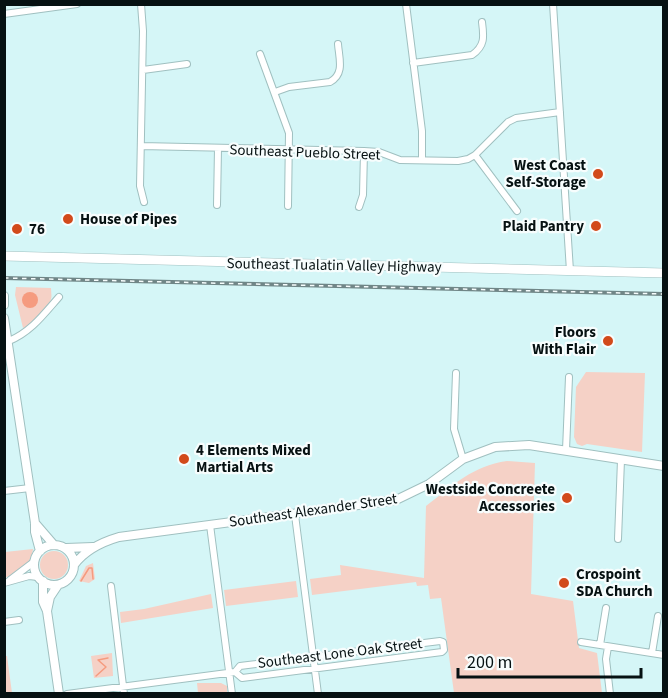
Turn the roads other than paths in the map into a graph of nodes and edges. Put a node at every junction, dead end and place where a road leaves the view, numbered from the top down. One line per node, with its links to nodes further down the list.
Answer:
1 (77, 4): 5 (street)
2 (141, 4): 11 (street)
3 (406, 4): 9 (street)
4 (553, 4): 13 (street)
5 (4, 14)
6 (482, 22): 9 (street)
7 (338, 44): 12 (street)
8 (260, 54): 12 (street)
9 (413, 63): 19 (street)
10 (187, 64): 11 (street)
11 (143, 70): 14 (street)
12 (275, 92): 16 (street)
13 (560, 112): 18 (street); 26 (street)
14 (141, 146): 15 (street, Southeast Pueblo Street); 20 (street)
15 (218, 148): 16 (street, Southeast Pueblo Street); 21 (street)
16 (289, 150): 17 (street, Southeast Pueblo Street); 22 (street)
17 (364, 151): 19 (street, Southeast Pueblo Street); 23 (street)
18 (475, 155): 19 (street, Southeast Pueblo Street); 24 (street)
19 (422, 160)
20 (144, 202)
21 (217, 205)
22 (288, 206)
23 (359, 207)
24 (517, 211)
25 (4, 256): 26 (main road, Southeast Tualatin Valley Highway)
26 (570, 271): 27 (main road, Southeast Tualatin Valley Highway)
27 (663, 273)
28 (4, 296): 30 (street)
29 (59, 297): 32 (street)
30 (4, 305)
31 (4, 318): 32 (street)
32 (8, 346): 39 (street)
33 (456, 373): 36 (street)
34 (569, 377): 35 (street)
35 (566, 450): 36 (street, Southeast Alexander Street); 37 (street, Southeast Alexander Street)
36 (463, 459): 41 (street, Southeast Alexander Street)
37 (621, 459): 38 (street, Southeast Alexander Street); 44 (street)
38 (663, 466)
39 (30, 488): 40 (street); 42 (street)
40 (4, 491)
41 (295, 514): 43 (street, Southeast Alexander Street); 65 (street)
42 (35, 523): 45 (street); 48 (street)
43 (210, 525): 46 (street, Southeast Alexander Street); 67 (street)
44 (618, 539)
45 (54, 545): 47 (street); 48 (street)
46 (93, 547): 47 (street, Southeast Alexander Street); 50 (street, Southeast Alexander Street)
47 (66, 548): 50 (street)
48 (40, 551): 49 (street)
49 (35, 561): 51 (street); 52 (street)
50 (74, 565): 53 (street)
51 (40, 579): 52 (street); 53 (street); 56 (street)
52 (7, 582)
53 (58, 585): 56 (street)
54 (111, 586): 68 (street)
55 (606, 608): 61 (street)
56 (47, 611): 69 (street)
57 (658, 616): 63 (street)
58 (20, 620): 59 (street)
59 (4, 622)
60 (581, 642): 61 (street)
61 (600, 645): 62 (street)
62 (608, 647): 63 (street); 73 (street)
63 (652, 653): 64 (street)
64 (663, 655)
65 (313, 657): 66 (street); 66 (street, Southeast Lone Oak Street); 67 (street, Southeast Lone Oak Street)
66 (315, 668): 67 (street, Southeast Lone Oak Street); 72 (street)
67 (232, 673): 68 (street, Southeast Lone Oak Street); 71 (street)
68 (123, 690): 70 (street, Southeast Lone Oak Street)
69 (59, 693)
70 (67, 693)
71 (232, 693)
72 (318, 693)
73 (610, 693)

